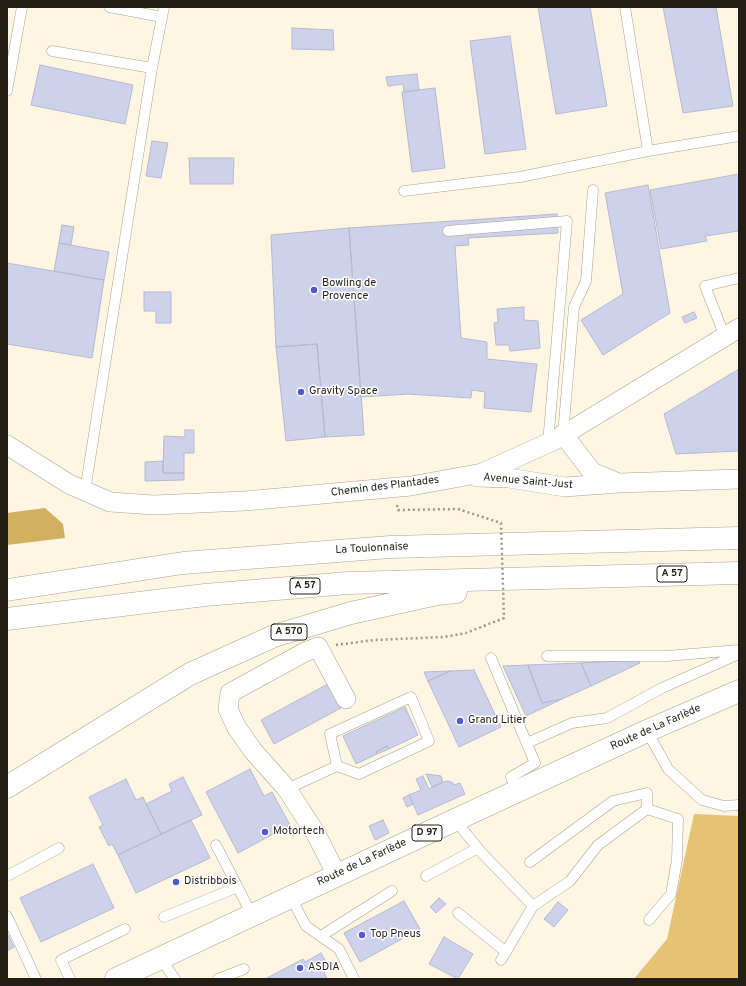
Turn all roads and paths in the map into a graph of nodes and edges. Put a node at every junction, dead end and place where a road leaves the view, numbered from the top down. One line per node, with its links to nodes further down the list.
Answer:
1 (22, 7): 7 (lane)
2 (109, 7): 4 (lane)
3 (626, 7): 9 (lane)
4 (163, 12): 6 (lane)
5 (52, 51): 6 (lane)
6 (152, 68): 21 (lane)
7 (7, 91)
8 (739, 136): 9 (lane)
9 (648, 151): 11 (lane)
10 (593, 190): 15 (lane)
11 (404, 191)
12 (448, 231): 15 (lane)
13 (739, 278): 14 (lane)
14 (732, 333): 15 (street, Chemin des Plantades)
15 (556, 438): 17 (street, Chemin des Plantades); 19 (street, Avenue Saint-Just)
16 (7, 445): 21 (street, Chemin des Plantades)
17 (461, 476): 19 (street, Avenue Saint-Just); 20 (street, Chemin des Plantades)
18 (739, 479): 19 (street, Avenue Saint-Just)
19 (619, 483)
20 (395, 487): 21 (street, Chemin des Plantades); 29 (path, bridge)
21 (85, 491)
22 (739, 538): 23 (main road, La Toulonnaise)
23 (183, 563): 25 (main road); 27 (main road, La Toulonnaise)
24 (739, 573): 26 (main road, A 57)
25 (7, 576)
26 (605, 576): 28 (main road, A 57); 39 (main road, A 570)
27 (7, 590)
28 (7, 619)
29 (318, 648): 35 (street); 40 (street)
30 (739, 650): 32 (lane)
31 (739, 654): 37 (lane)
32 (547, 656)
33 (492, 658): 37 (lane)
34 (739, 691): 36 (main road, Route de La Farlède / D 97)
35 (346, 699)
36 (647, 731): 41 (main road, Route de La Farlède / D 97); 42 (lane)
37 (527, 743): 41 (lane)
38 (337, 766): 38 (lane); 40 (lane)
39 (7, 787)
40 (287, 789): 49 (street)
41 (516, 792): 44 (main road, Route de La Farlède / D 97)
42 (739, 805)
43 (647, 809): 48 (lane); 55 (lane); 60 (lane)
44 (455, 820): 47 (lane); 49 (main road, Route de La Farlède / D 97)
45 (216, 845): 52 (lane)
46 (59, 848): 50 (lane)
47 (478, 848): 51 (lane); 55 (lane)
48 (530, 862)
49 (337, 875): 54 (main road, Route de La Farlède / D 97)
50 (7, 876)
51 (426, 876)
52 (238, 887): 57 (lane); 59 (lane)
53 (392, 891): 62 (lane)
54 (290, 896): 57 (main road, Route de La Farlède / D 97); 62 (lane)
55 (533, 906): 56 (lane)
56 (458, 913)
57 (252, 915): 63 (main road, Route de La Farlède / D 97)
58 (7, 916): 65 (lane)
59 (164, 917)
60 (649, 920)
61 (125, 929): 66 (lane)
62 (321, 936): 70 (lane)
63 (160, 958): 67 (main road, Route de La Farlède / D 97); 68 (lane)
64 (244, 969): 69 (lane)
65 (36, 979)
66 (70, 979)
67 (116, 979)
68 (175, 979)
69 (218, 979)
70 (354, 979)

